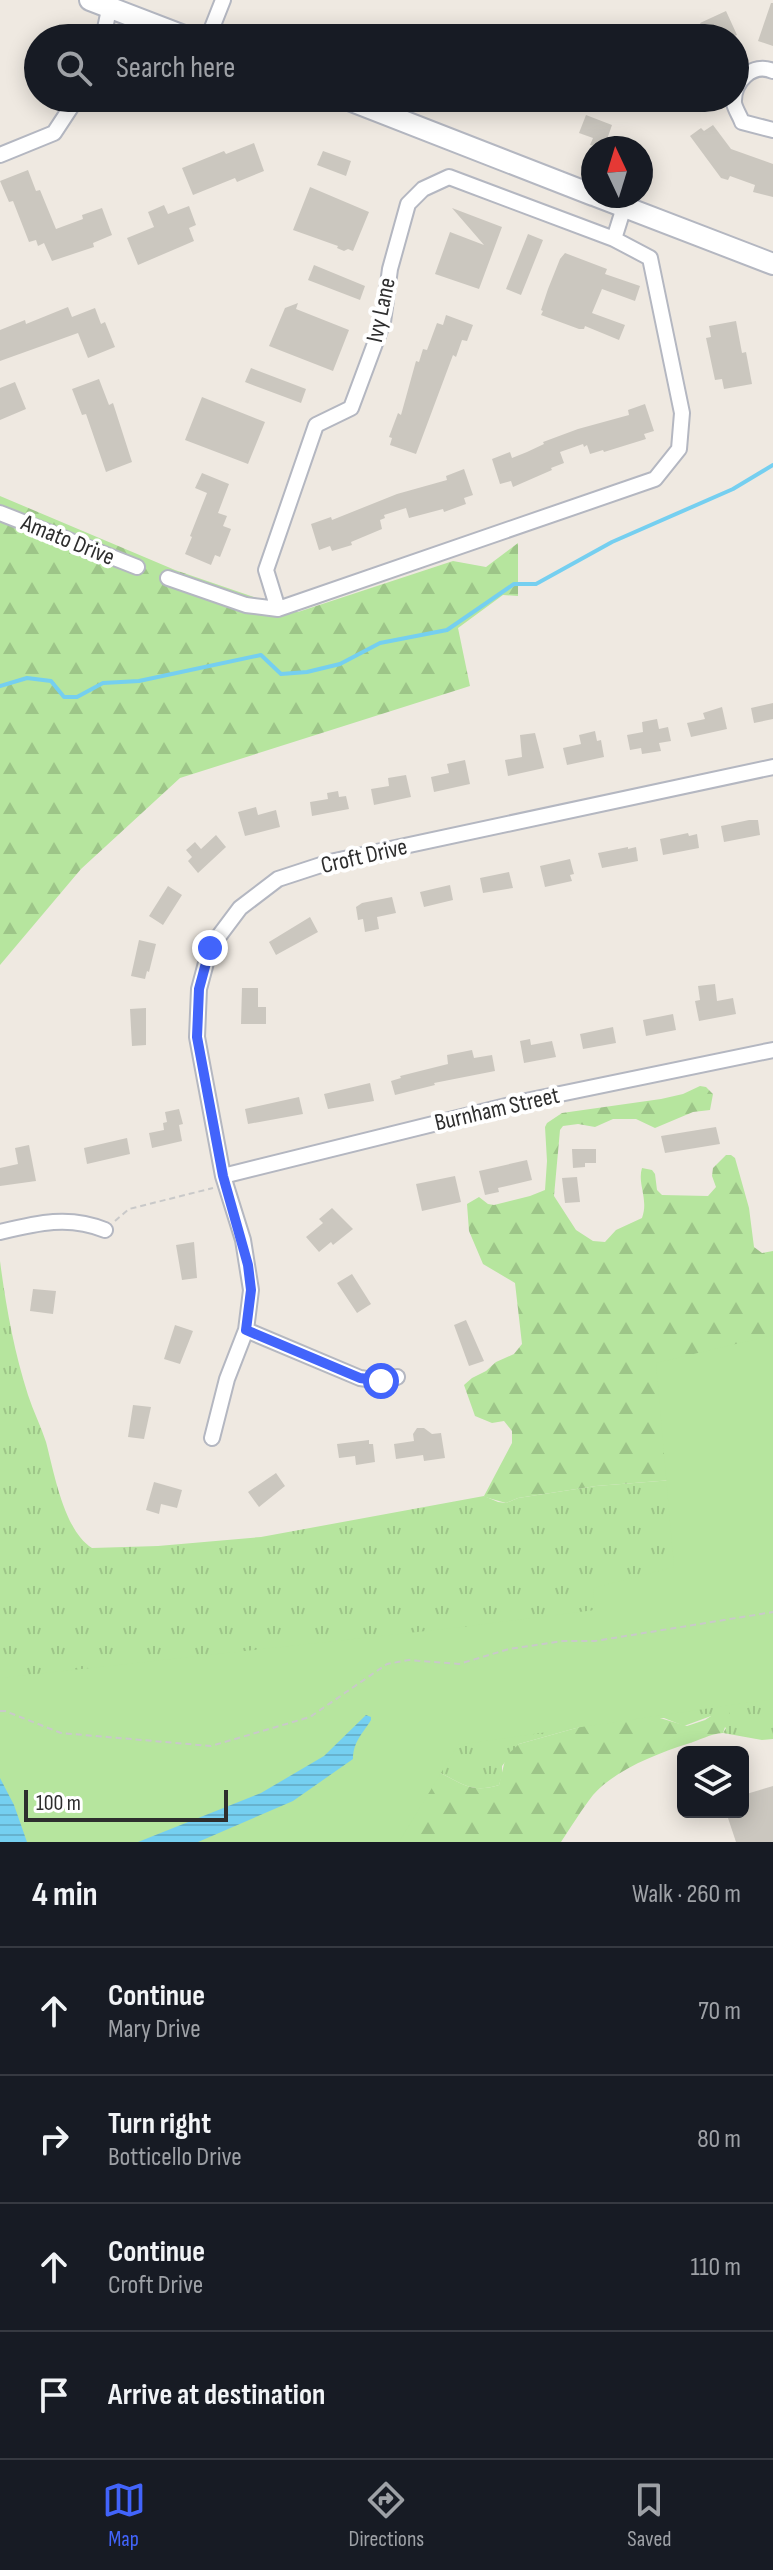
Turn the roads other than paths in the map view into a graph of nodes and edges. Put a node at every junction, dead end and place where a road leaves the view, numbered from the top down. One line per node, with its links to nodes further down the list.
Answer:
1 (90, 0): 3 (main road)
2 (223, 0): 6 (street)
3 (110, 4): 4 (street); 5 (main road)
4 (106, 24)
5 (156, 24)
6 (214, 24)
7 (773, 71): 8 (street)
8 (749, 72)
9 (68, 112): 13 (street)
10 (380, 112): 14 (main road)
11 (738, 112): 12 (street)
12 (773, 130)
13 (0, 155)
14 (581, 190)
15 (624, 208): 17 (street)
16 (627, 208): 18 (main road)
17 (614, 239): 22 (street, Ivy Lane); 22 (street, Ivy Lane)
18 (773, 264)
19 (0, 513): 20 (street, Amato Drive)
20 (137, 567)
21 (168, 578): 22 (street, Ivy Lane)
22 (278, 609)
23 (773, 767): 25 (street, Croft Drive)
24 (773, 1050): 25 (street, Burnham Street)
25 (223, 1176): 28 (street, Croft Drive)
26 (105, 1230): 27 (street)
27 (0, 1232)
28 (246, 1330): 29 (street); 30 (street, Croft Drive)
29 (397, 1377)
30 (212, 1438)

